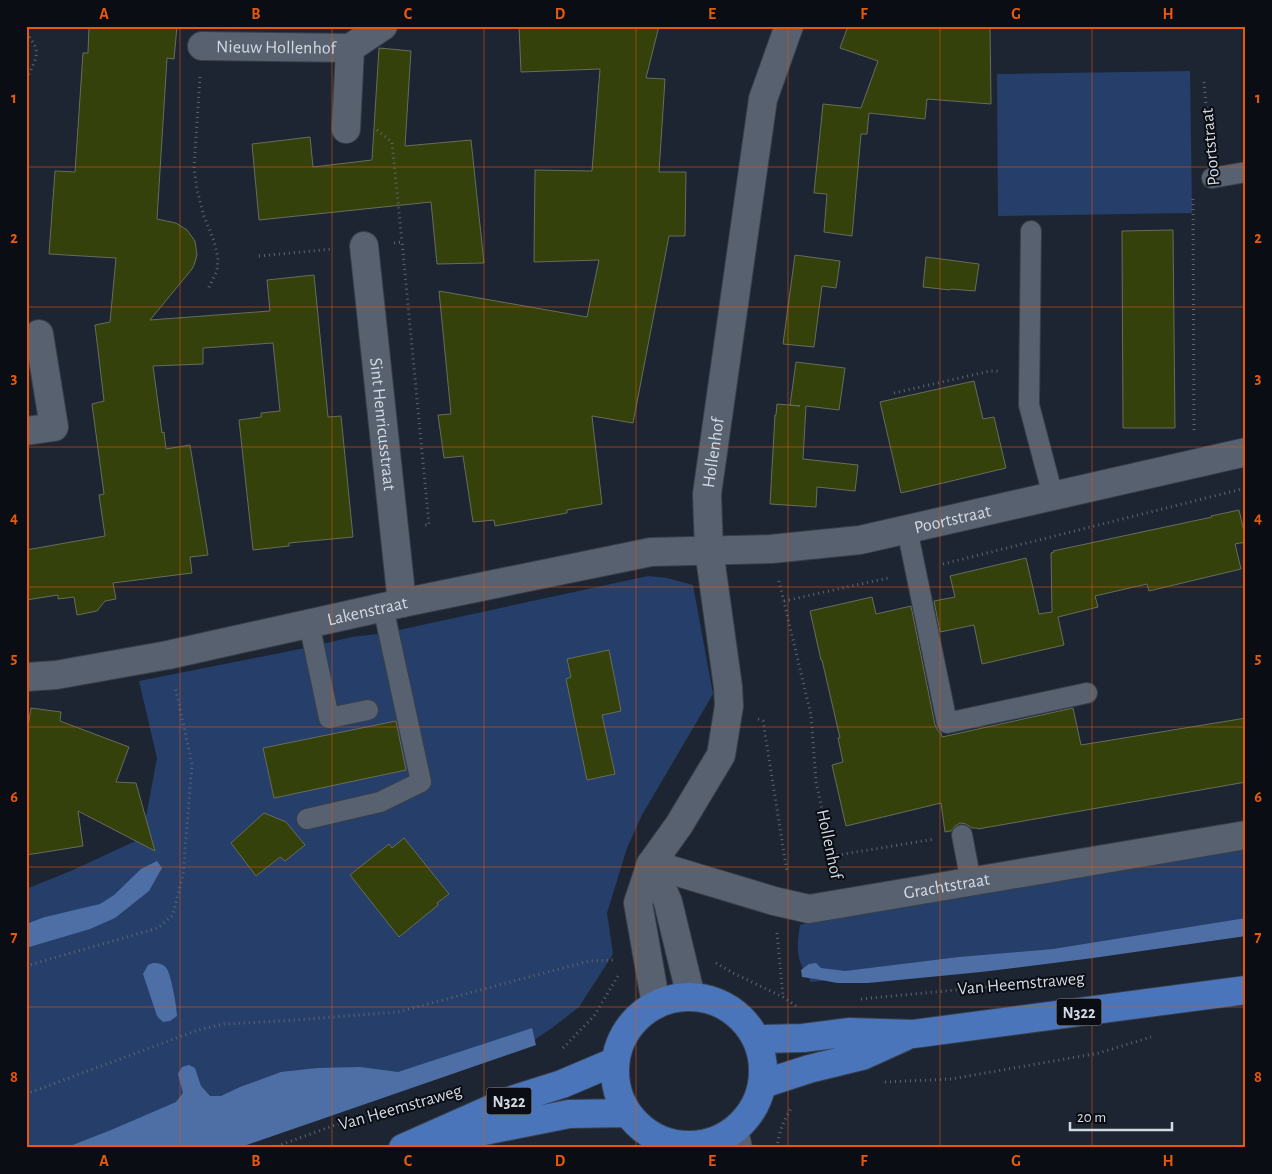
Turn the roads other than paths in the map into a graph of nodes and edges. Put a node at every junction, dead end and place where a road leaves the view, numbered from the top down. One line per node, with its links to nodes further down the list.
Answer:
1 (383, 26): 4 (street, Nieuw Hollenhof)
2 (789, 26): 15 (street, Hollenhof)
3 (202, 46): 4 (street, Nieuw Hollenhof)
4 (350, 48): 5 (street, Nieuw Hollenhof)
5 (346, 129)
6 (1246, 172): 7 (lane)
7 (1212, 178)
8 (1032, 231): 13 (lane)
9 (364, 246): 16 (street, Sint Henricusstraat)
10 (39, 334): 11 (street)
11 (26, 431)
12 (1246, 452): 13 (street, Poortstraat)
13 (1053, 496): 14 (street, Poortstraat)
14 (907, 529): 15 (street, Poortstraat); 19 (lane)
15 (709, 550): 16 (street, Lakenstraat); 24 (street, Hollenhof)
16 (392, 605): 17 (street, Lakenstraat); 21 (lane)
17 (309, 623): 18 (street, Lakenstraat); 20 (lane)
18 (26, 677)
19 (1087, 693)
20 (368, 710)
21 (307, 819)
22 (962, 835): 25 (lane)
23 (1246, 835): 25 (street, Grachtstraat)
24 (651, 864): 25 (street, Grachtstraat); 27 (street); 28 (street, Hollenhof)
25 (971, 882)
26 (1246, 990): 29 (main road, Van Heemstraweg / N322)
27 (691, 996): 28 (main road); 30 (main road)
28 (656, 1005): 31 (main road)
29 (913, 1034): 30 (main road, Van Heemstraweg / N322); 32 (main road, Van Heemstraweg / N322)
30 (757, 1039): 32 (main road)
31 (614, 1062): 33 (main road); 35 (main road, Van Heemstraweg / N322)
32 (763, 1084): 34 (main road)
33 (626, 1113): 35 (main road, Van Heemstraweg / N322); 36 (main road)
34 (736, 1139): 36 (main road)
35 (404, 1147)
36 (691, 1147)

